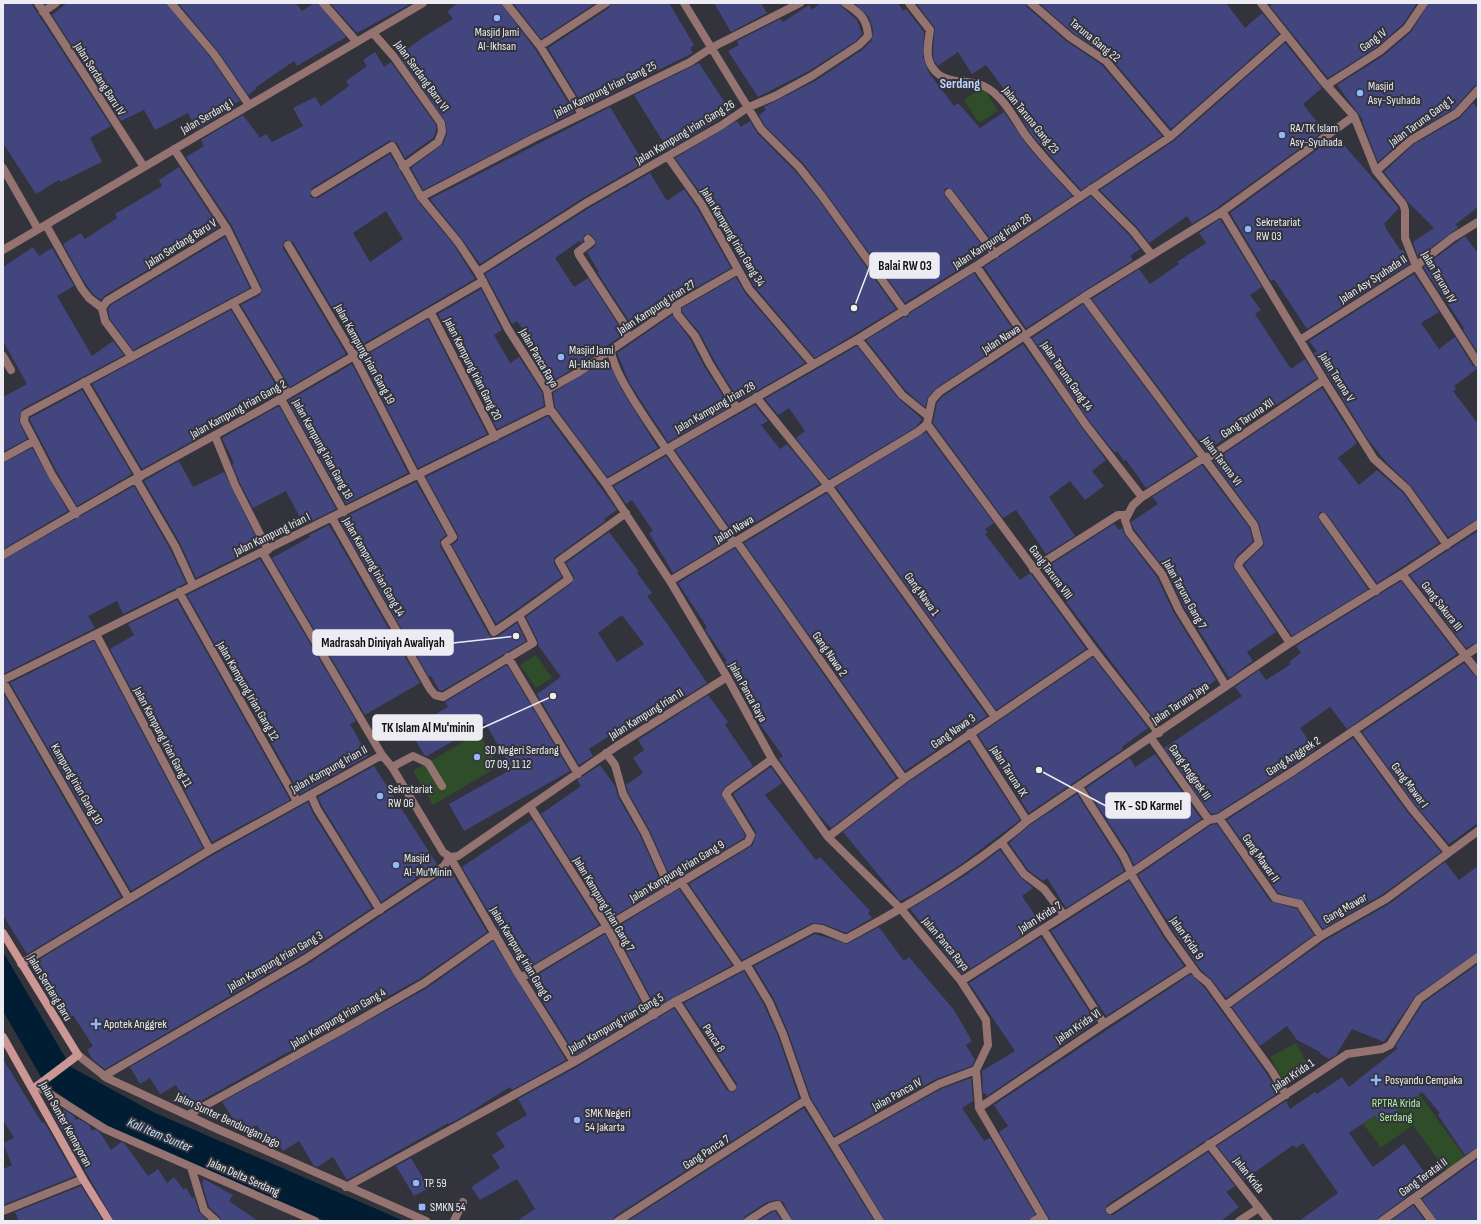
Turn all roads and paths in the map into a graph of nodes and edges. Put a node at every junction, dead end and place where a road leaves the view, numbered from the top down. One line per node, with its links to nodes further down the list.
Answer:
1 (38, 3): 15 (street, Jalan Serdang Baru IV)
2 (56, 3): 15 (street)
3 (171, 3): 23 (street)
4 (323, 3): 18 (street)
5 (423, 3): 16 (street, Jalan Serdang I)
6 (506, 3): 19 (street)
7 (606, 3): 19 (street)
8 (684, 3): 20 (street)
9 (800, 3): 20 (street, Jalan Kampung Irian Gang 25)
10 (845, 3): 24 (street, Jalan Kampung Irian Gang 26)
11 (909, 3): 38 (street, Jalan Taruna Gang 23)
12 (1031, 3): 27 (street, Taruna Gang 22)
13 (1261, 3): 17 (street, Jalan Taruna IV)
14 (1424, 3): 21 (street, Gang IV)
15 (43, 12): 30 (street, Jalan Serdang Baru IV)
16 (373, 33): 18 (street, Jalan Serdang I); 31 (street, Jalan Serdang Baru VI)
17 (1286, 35): 21 (street, Jalan Taruna IV); 27 (street, Jalan Kampung Irian 28)
18 (357, 42): 23 (street, Jalan Serdang I)
19 (540, 46): 25 (street)
20 (711, 48): 24 (street); 25 (street, Jalan Kampung Irian Gang 25)
21 (1327, 85): 26 (street, Jalan Taruna IV)
22 (1478, 90): 33 (street, Jalan Taruna Gang 1)
23 (249, 105): 28 (street, Jalan Serdang I)
24 (747, 108): 29 (street, Jalan Kampung Irian Gang 26); 58 (street)
25 (582, 114): 37 (street, Jalan Kampung Irian Gang 25)
26 (1354, 116): 33 (street, Jalan Taruna IV); 39 (street, Jalan Nawa)
27 (1170, 137): 34 (street, Jalan Kampung Irian 28)
28 (174, 149): 30 (street, Jalan Serdang I); 43 (street, Jalan Serdang Baru V)
29 (668, 157): 51 (street, Jalan Kampung Irian Gang 34); 52 (street, Jalan Kampung Irian Gang 26)
30 (144, 167): 41 (street, Jalan Serdang I)
31 (403, 167): 35 (street, Jalan Panca Raya); 37 (street, Jalan Panca Raya)
32 (3, 168): 42 (street)
33 (1376, 171): 50 (street, Jalan Taruna IV)
34 (1091, 189): 38 (street, Jalan Kampung Irian 28); 48 (street)
35 (314, 193)
36 (949, 193): 47 (street)
37 (421, 197): 52 (street, Jalan Panca Raya)
38 (1080, 197): 47 (street, Jalan Kampung Irian 28)
39 (1220, 213): 48 (street, Jalan Nawa); 63 (street, Jalan Taruna V)
40 (1478, 222): 50 (street, Jalan Asy Syuhada II)
41 (46, 225): 42 (street, Jalan Serdang I); 56 (street)
42 (38, 229): 46 (street, Jalan Serdang I)
43 (227, 229): 55 (street); 56 (street, Jalan Serdang Baru V)
44 (588, 239): 62 (street)
45 (288, 245): 66 (street, Jalan Kampung Irian Gang 19)
46 (3, 250)
47 (995, 254): 49 (street, Jalan Kampung Irian 28)
48 (1152, 255): 54 (street, Jalan Nawa)
49 (976, 266): 58 (street, Jalan Kampung Irian 28); 60 (street, Jalan Taruna Gang 14)
50 (1416, 266): 63 (street, Jalan Asy Syuhada II); 68 (street, Jalan Taruna IV)
51 (738, 270): 57 (street, Jalan Kampung Irian 27); 69 (street, Jalan Kampung Irian Gang 34)
52 (478, 272): 53 (street, Jalan Panca Raya)
53 (483, 282): 59 (street, Jalan Kampung Irian Gang 2); 73 (street, Jalan Panca Raya)
54 (1084, 297): 60 (street, Jalan Nawa); 83 (street, Jalan Taruna VI)
55 (233, 303): 67 (street); 74 (street, Jalan Kampung Irian Gang 18)
56 (104, 304): 67 (street)
57 (677, 305): 62 (street, Jalan Kampung Irian 27); 76 (street)
58 (905, 312): 61 (street, Jalan Kampung Irian 28)
59 (431, 313): 66 (street, Jalan Kampung Irian Gang 2); 79 (street, Jalan Kampung Irian Gang 20)
60 (1025, 337): 78 (street, Jalan Nawa); 89 (street, Jalan Taruna Gang 14)
61 (858, 339): 69 (street, Jalan Kampung Irian 28); 78 (street, Gang Taruna VIII)
62 (627, 340): 64 (street, Jalan Kampung Irian 27)
63 (1300, 340): 71 (street, Jalan Taruna V)
64 (611, 350): 73 (street, Jalan Kampung Irian 27); 82 (street, Gang Nawa 2)
65 (3, 356): 70 (street)
66 (354, 356): 74 (street, Jalan Kampung Irian Gang 2); 85 (street, Jalan Kampung Irian Gang 19)
67 (132, 357): 72 (street)
68 (1478, 363)
69 (813, 364): 75 (street, Jalan Kampung Irian 28)
70 (11, 370)
71 (1324, 380): 83 (street, Gang Taruna XII); 98 (street, Jalan Taruna V)
72 (84, 382): 81 (street); 86 (street)
73 (547, 390): 77 (street, Jalan Panca Raya)
74 (285, 397): 80 (street, Jalan Kampung Irian Gang 2); 90 (street, Jalan Kampung Irian Gang 18)
75 (756, 397): 76 (street, Jalan Kampung Irian 28); 88 (street, Gang Nawa 1)
76 (737, 408): 82 (street, Jalan Kampung Irian 28)
77 (550, 409): 79 (street, Jalan Kampung Irian I); 87 (street, Jalan Panca Raya)
78 (927, 420): 88 (street, Jalan Nawa); 101 (street, Gang Taruna VIII)
79 (493, 434): 85 (street, Jalan Kampung Irian I)
80 (215, 436): 86 (street, Jalan Kampung Irian Gang 2); 99 (street)
81 (34, 441): 84 (street); 92 (street)
82 (666, 448): 87 (street, Jalan Kampung Irian 28); 97 (street, Gang Nawa 2)
83 (1205, 457): 89 (street, Gang Taruna XII); 109 (street, Jalan Taruna VI)
84 (3, 458)
85 (416, 473): 90 (street, Jalan Kampung Irian I); 107 (street, Jalan Kampung Irian Gang 19)
86 (138, 478): 92 (street, Jalan Kampung Irian Gang 2); 103 (street)
87 (606, 484): 91 (street, Jalan Panca Raya)
88 (829, 487): 97 (street, Jalan Nawa); 118 (street, Gang Nawa 1)
89 (1142, 497): 93 (street)
90 (342, 508): 95 (street, Jalan Kampung Irian I)
91 (626, 513): 104 (street, Jalan Panca Raya); 107 (street)
92 (76, 514): 100 (street, Jalan Kampung Irian Gang 2)
93 (1127, 515): 101 (street); 117 (street, Jalan Taruna Gang 7)
94 (1323, 517): 105 (street)
95 (332, 518): 99 (street, Jalan Kampung Irian I); 113 (street, Jalan Kampung Irian Gang 14)
96 (1478, 524): 98 (street, Jalan Taruna Jaya)
97 (735, 543): 104 (street, Jalan Nawa); 128 (street, Gang Nawa 2)
98 (1447, 544): 102 (street, Jalan Taruna Jaya)
99 (265, 547): 103 (street, Jalan Kampung Irian I); 124 (street)
100 (3, 555)
101 (1033, 569): 111 (street, Gang Taruna VIII)
102 (1402, 574): 105 (street, Jalan Taruna Jaya); 112 (street, Gang Sakura III)
103 (191, 581): 106 (street, Jalan Kampung Irian I)
104 (670, 582): 115 (street, Jalan Panca Raya)
105 (1376, 591): 109 (street, Jalan Taruna Jaya)
106 (178, 592): 108 (street, Jalan Kampung Irian I); 132 (street, Jalan Kampung Irian Gang 12)
107 (519, 616): 113 (street, Jalan Kampung Irian Gang 14)
108 (96, 634): 116 (street, Jalan Kampung Irian I); 140 (street, Jalan Kampung Irian Gang 11)
109 (1290, 643): 117 (street, Jalan Taruna Jaya)
110 (1478, 647): 112 (street, Gang Anggrek 2)
111 (1094, 650): 118 (street, Gang Nawa 3); 121 (street, Gang Taruna VIII)
112 (1465, 655): 114 (street, Gang Sakura III); 119 (street, Gang Anggrek 2)
113 (508, 657): 127 (street)
114 (1478, 672)
115 (726, 677): 123 (street, Jalan Kampung Irian II); 125 (street, Jalan Panca Raya)
116 (3, 681): 146 (street, Kampung Irian Gang 10)
117 (1226, 686): 121 (street, Jalan Taruna Jaya)
118 (995, 717): 120 (street, Gang Nawa 3)
119 (1354, 730): 134 (street, Gang Anggrek 2); 141 (street, Gang Mawar I)
120 (970, 733): 128 (street, Gang Nawa 3); 136 (street, Jalan Taruna IX)
121 (1159, 733): 122 (street, Jalan Taruna Jaya)
122 (1155, 743): 130 (street, Jalan Taruna Jaya); 135 (street, Gang Anggrek III)
123 (606, 753): 127 (street, Jalan Kampung Irian II); 145 (street)
124 (382, 755): 126 (street, Jalan Kampung Irian II); 131 (street, Jalan Kampung Irian II)
125 (772, 759): 138 (street, Jalan Panca Raya); 144 (street, Jalan Kampung Irian Gang 9)
126 (392, 768): 129 (street); 142 (street, Jalan Kampung Irian II)
127 (578, 774): 133 (street, Jalan Kampung Irian II)
128 (904, 779): 138 (street, Gang Nawa 3)
129 (442, 786)
130 (1082, 792): 136 (street, Jalan Taruna Jaya); 143 (street, Jalan Krida 9)
131 (311, 795): 132 (street, Jalan Kampung Irian II); 148 (street)
132 (297, 801): 140 (street, Jalan Kampung Irian II)
133 (530, 808): 142 (street, Jalan Kampung Irian II); 150 (street, Jalan Kampung Irian Gang 7)
134 (1218, 818): 135 (street, Gang Anggrek 2); 154 (street, Gang Mawar II)
135 (1209, 820): 143 (street, Gang Anggrek 2)
136 (1027, 821): 139 (street, Jalan Taruna Jaya)
137 (1478, 831): 141 (street, Gang Mawar)
138 (828, 837): 147 (street, Jalan Panca Raya)
139 (1002, 843): 147 (street, Jalan Taruna Jaya); 149 (street)
140 (210, 850): 146 (street, Jalan Kampung Irian II)
141 (1448, 852): 154 (street, Gang Mawar)
142 (450, 857): 148 (street, Jalan Kampung Irian Gang 3); 153 (street, Jalan Kampung Irian Gang 6)
143 (1131, 873): 149 (street, Jalan Krida 7); 158 (street, Jalan Krida 9)
144 (681, 882): 145 (street, Jalan Kampung Irian Gang 9); 157 (street)
145 (670, 889): 150 (street, Jalan Kampung Irian Gang 9)
146 (129, 899): 156 (street, Jalan Kampung Irian II)
147 (901, 909): 157 (street, Jalan Kampung Irian Gang 5); 160 (street, Jalan Panca Raya)
148 (380, 910): 169 (street, Jalan Kampung Irian Gang 3)
149 (1064, 915): 151 (street, Jalan Krida 7)
150 (607, 927): 159 (street, Jalan Kampung Irian Gang 9); 163 (street, Jalan Kampung Irian Gang 7)
151 (1043, 929): 160 (street, Jalan Krida 7); 164 (street)
152 (3, 933): 156 (main road, Jalan Serdang Baru)
153 (495, 933): 159 (street, Jalan Kampung Irian Gang 6); 175 (street, Jalan Kampung Irian Gang 4)
154 (1321, 936): 162 (street, Gang Mawar)
155 (1478, 957): 172 (street, Jalan Krida 1)
156 (21, 964): 166 (main road, Jalan Serdang Baru)
157 (743, 966): 161 (street, Jalan Kampung Irian Gang 5); 173 (street)
158 (1192, 967): 162 (street, Jalan Krida 9); 164 (street, Jalan Krida VI)
159 (521, 978): 167 (street, Jalan Kampung Irian Gang 6)
160 (961, 981): 168 (street, Jalan Panca Raya)
161 (676, 1001): 163 (street, Jalan Kampung Irian Gang 5); 171 (street, Panca 8)
162 (1225, 1006): 172 (street, Jalan Krida 9)
163 (654, 1015): 167 (street, Jalan Kampung Irian Gang 5)
164 (1104, 1024): 174 (street, Jalan Krida VI)
165 (3, 1037): 170 (main road, Jalan Sunter Kemayoran)
166 (76, 1056): 169 (street, Jalan Sunter Bendungan Jago); 170 (main road)
167 (574, 1062): 181 (street, Jalan Kampung Irian Gang 5)
168 (976, 1070): 174 (street, Jalan Panca Raya); 176 (street, Jalan Panca IV)
169 (104, 1076): 175 (street, Jalan Sunter Bendungan Jago)
170 (36, 1087): 179 (street, Jalan Delta Serdang); 180 (main road, Jalan Sunter Kemayoran)
171 (732, 1087)
172 (1286, 1095): 177 (street, Jalan Krida 1)
173 (806, 1100): 176 (street); 194 (street, Gang Panca 7)
174 (979, 1108): 187 (street, Jalan Panca Raya)
175 (188, 1115): 181 (street, Jalan Sunter Bendungan Jago)
176 (833, 1143): 197 (street)
177 (1209, 1144): 184 (street, Jalan Krida); 185 (street, Jalan Krida 1)
178 (1478, 1152): 182 (street, Gang Teratai II)
179 (191, 1167): 190 (street); 191 (street, Jalan Delta Serdang)
180 (83, 1179): 186 (street); 189 (main road, Jalan Sunter Kemayoran)
181 (349, 1188): 192 (street, Jalan Sunter Bendungan Jago)
182 (1415, 1198): 200 (street, Gang Teratai II); 201 (street)
183 (463, 1202): 193 (street)
184 (1259, 1208): 188 (street, Jalan Krida); 199 (street)
185 (1110, 1210)
186 (3, 1211)
187 (1044, 1218): 198 (street)
188 (1267, 1220)
189 (109, 1221)
190 (216, 1221)
191 (314, 1221)
192 (426, 1221)
193 (454, 1221)
194 (618, 1221)
195 (748, 1221): 196 (street)
196 (788, 1221)
197 (880, 1221)
198 (1034, 1221)
199 (1239, 1221)
200 (1382, 1221)
201 (1432, 1221)

